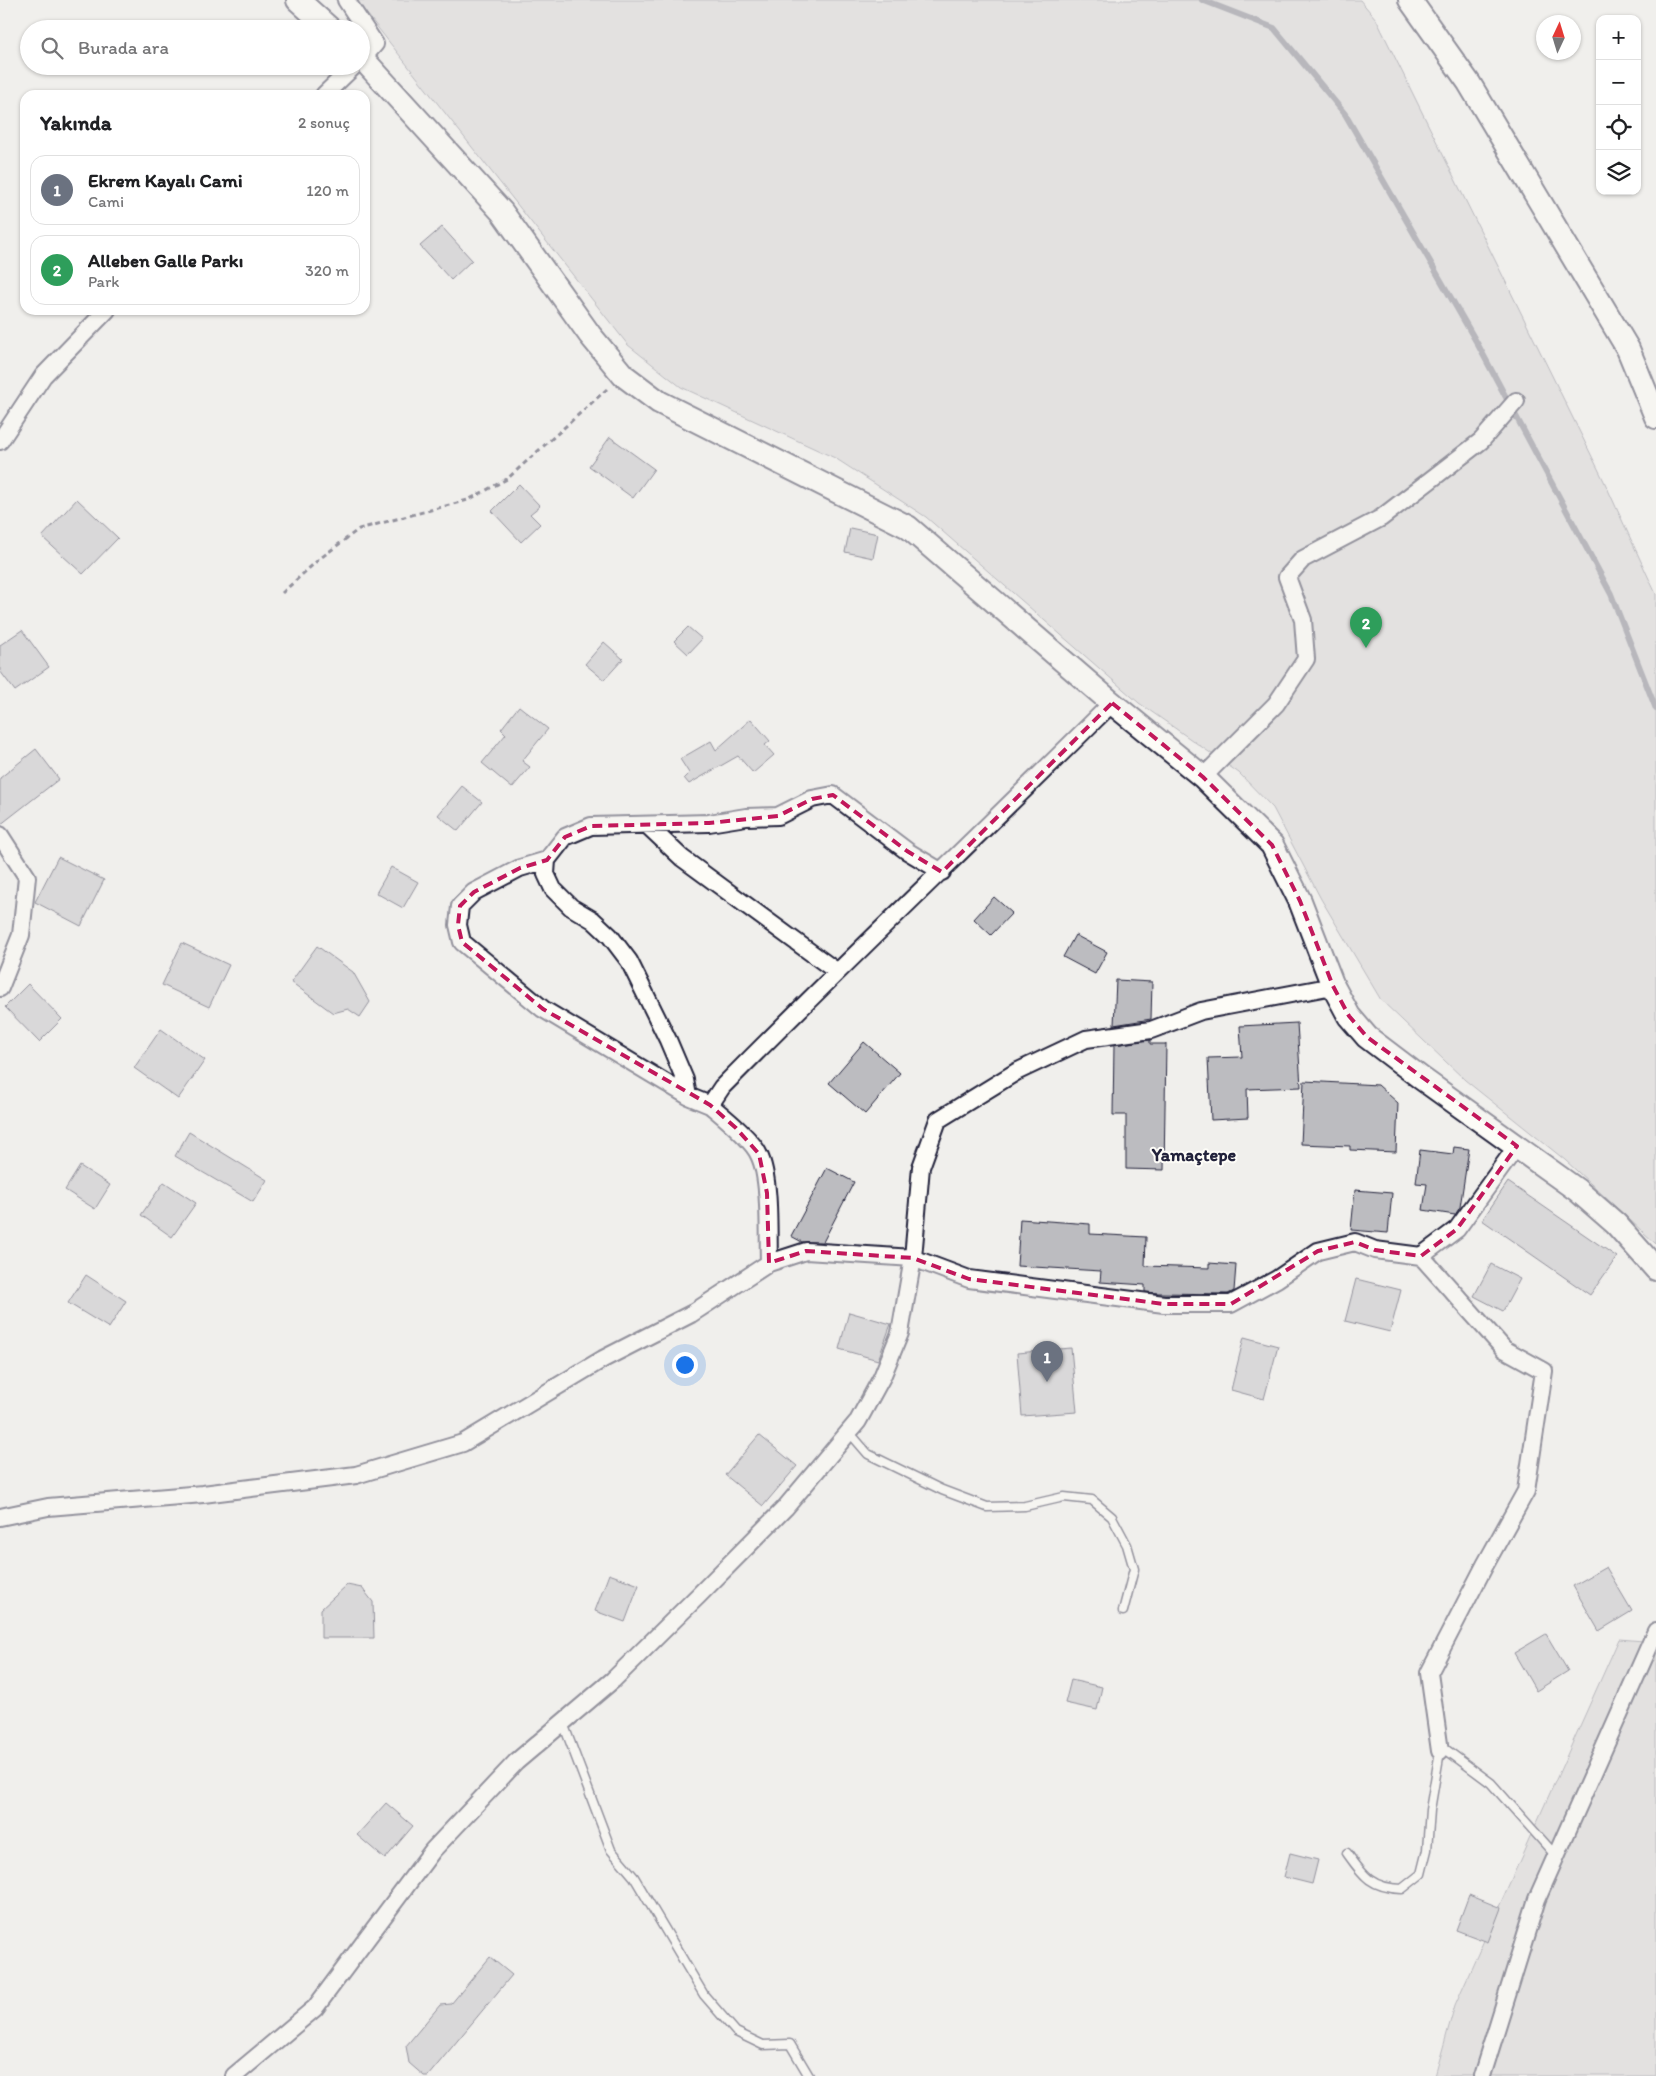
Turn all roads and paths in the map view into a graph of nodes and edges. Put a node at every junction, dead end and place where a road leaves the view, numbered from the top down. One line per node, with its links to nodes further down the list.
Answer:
1 (298, 0): 4 (street)
2 (346, 0): 5 (street)
3 (1410, 0): 14 (street)
4 (320, 20)
5 (359, 20)
6 (370, 36): 7 (street)
7 (370, 49)
8 (370, 71): 12 (street)
9 (345, 75): 10 (street)
10 (329, 90)
11 (102, 315): 15 (street)
12 (622, 376): 16 (path); 17 (street)
13 (1516, 401): 18 (street)
14 (1656, 417)
15 (0, 441)
16 (282, 593)
17 (1112, 703): 18 (street); 22 (street)
18 (1203, 777): 24 (street)
19 (648, 826): 21 (street); 22 (street); 23 (street)
20 (0, 835): 25 (street)
21 (547, 860): 26 (street); 26 (street)
22 (942, 872): 23 (street)
23 (836, 971): 27 (street)
24 (1333, 986): 28 (street); 30 (street)
25 (0, 988)
26 (688, 1096): 27 (street)
27 (710, 1105): 31 (street)
28 (1518, 1146): 29 (street); 32 (street)
29 (1421, 1256): 30 (street); 38 (street)
30 (913, 1258): 31 (street); 33 (street)
31 (769, 1263): 34 (street)
32 (1656, 1269)
33 (849, 1432): 35 (lane); 37 (street)
34 (0, 1517)
35 (1124, 1611)
36 (1656, 1631): 40 (street)
37 (563, 1723): 41 (street); 42 (lane)
38 (1440, 1748): 39 (lane); 40 (lane)
39 (1347, 1853)
40 (1556, 1856): 43 (street)
41 (234, 2076)
42 (809, 2076)
43 (1482, 2076)

